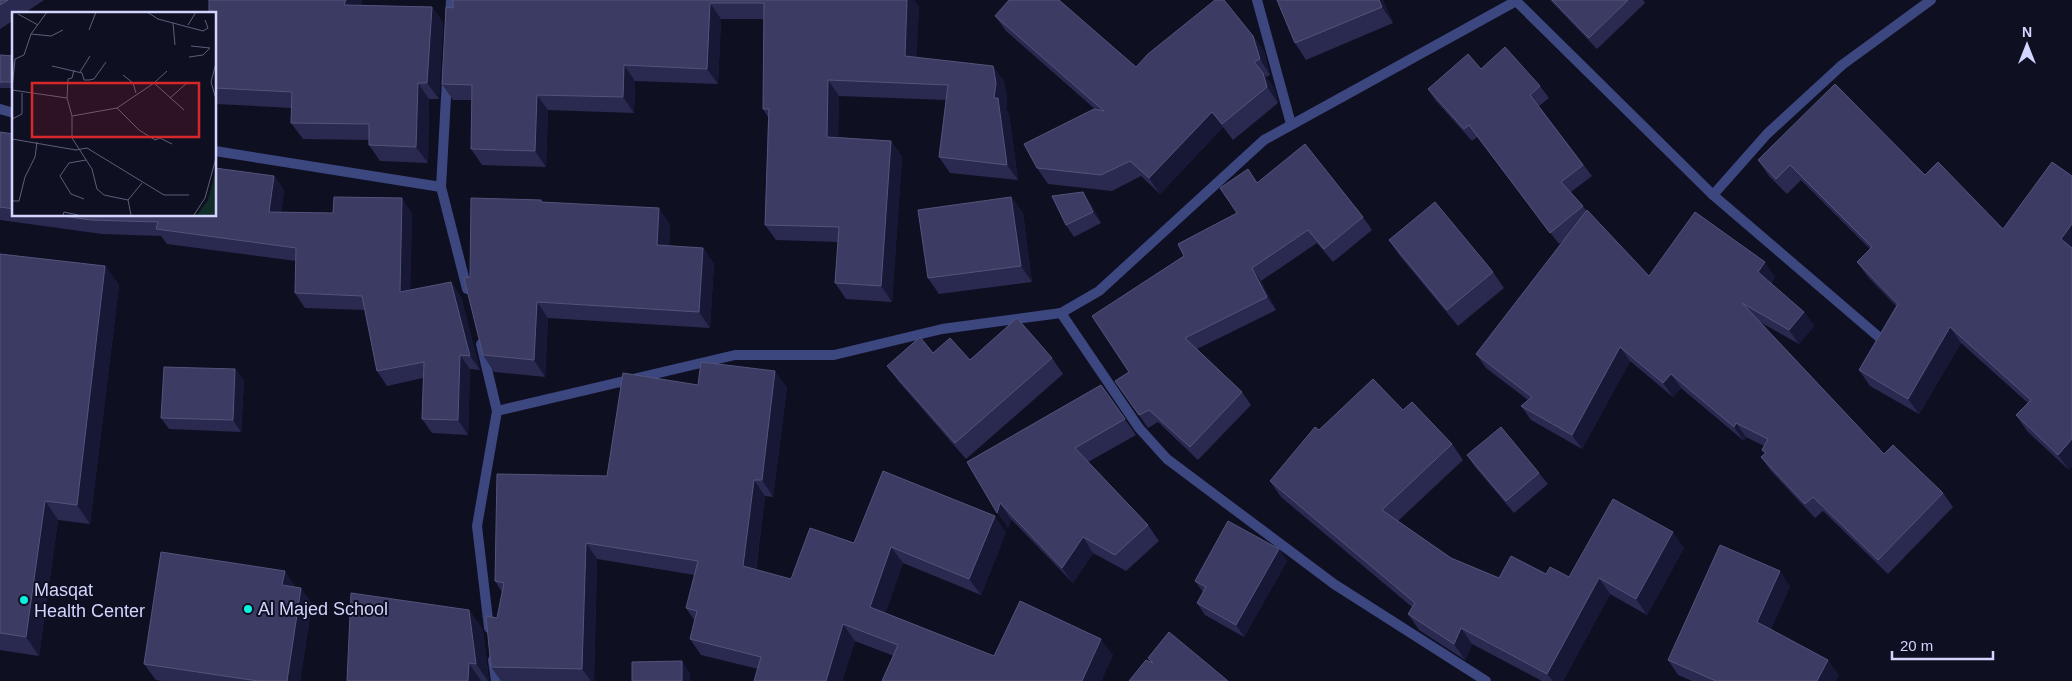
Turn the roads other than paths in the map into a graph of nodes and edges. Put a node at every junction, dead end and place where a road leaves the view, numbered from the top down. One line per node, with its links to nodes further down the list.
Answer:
1 (451, 0): 5 (street)
2 (1257, 0): 7 (street)
3 (1931, 0): 10 (street)
4 (1517, 1): 7 (street); 10 (street)
5 (450, 30)
6 (448, 69): 9 (street)
7 (1291, 124): 12 (street)
8 (216, 151): 9 (street)
9 (441, 188): 11 (street)
10 (1713, 195): 14 (street)
11 (470, 299)
12 (1061, 313): 15 (street); 17 (street)
13 (479, 337): 15 (street)
14 (1887, 344)
15 (498, 411): 16 (street)
16 (496, 681)
17 (1486, 681)

